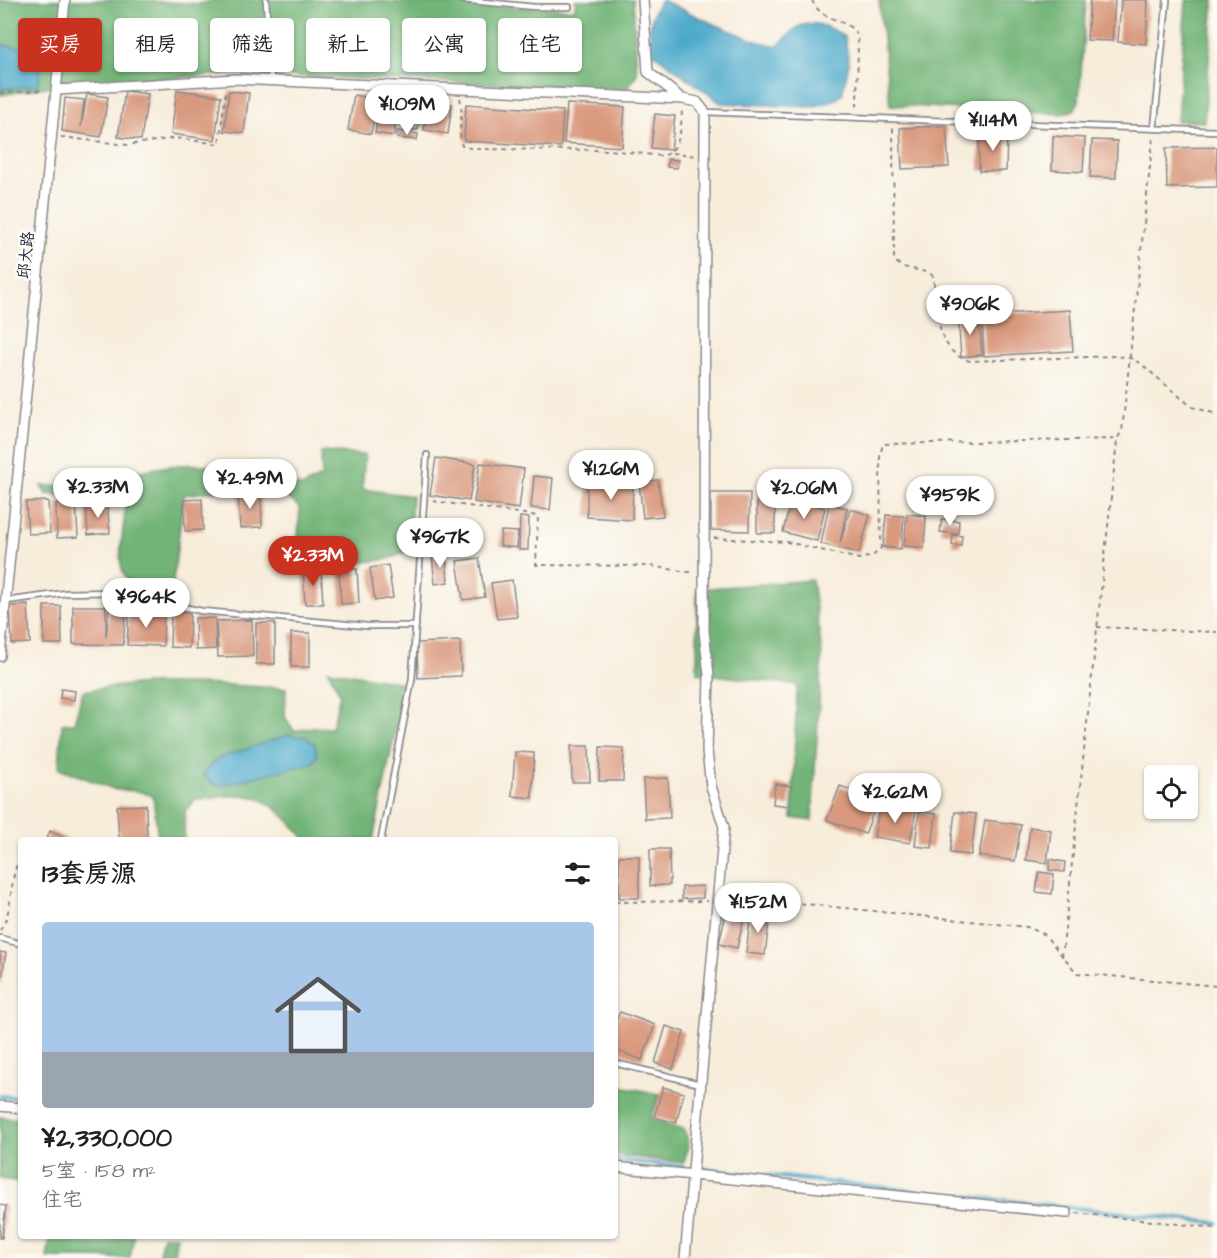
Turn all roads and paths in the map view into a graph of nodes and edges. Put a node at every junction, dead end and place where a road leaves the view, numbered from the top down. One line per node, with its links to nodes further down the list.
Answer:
1 (65, 0): 11 (street, 邱大路)
2 (266, 0): 9 (lane)
3 (462, 0): 7 (lane)
4 (644, 0): 13 (street)
5 (813, 0): 15 (path)
6 (1167, 0): 17 (lane)
7 (569, 7)
8 (228, 80): 9 (street); 11 (street); 19 (path)
9 (271, 81): 10 (street)
10 (458, 89): 13 (street); 20 (path)
11 (57, 90): 12 (path); 19 (street, 邱大路)
12 (0, 93)
13 (683, 99): 14 (street); 20 (path)
14 (705, 112): 15 (lane); 21 (street)
15 (857, 118): 16 (lane)
16 (893, 119): 17 (lane); 22 (path)
17 (1154, 129): 18 (lane); 22 (path)
18 (1217, 132)
19 (52, 136): 29 (street, 邱大路)
20 (672, 153): 21 (path)
21 (705, 157): 27 (street)
22 (1130, 358): 23 (path); 24 (path)
23 (1217, 414)
24 (1117, 439): 27 (path); 31 (path)
25 (427, 455): 26 (lane)
26 (424, 500): 28 (path); 30 (lane)
27 (704, 537): 28 (street)
28 (704, 574): 36 (street)
29 (6, 602): 30 (lane); 33 (street, 邱大路)
30 (416, 626): 34 (lane)
31 (1097, 627): 32 (path); 41 (path)
32 (1217, 632)
33 (0, 656)
34 (382, 837)
35 (18, 865): 38 (path)
36 (717, 898): 37 (path); 41 (path); 44 (street)
37 (618, 902)
38 (0, 930)
39 (0, 938): 40 (lane)
40 (18, 943)
41 (1062, 957): 42 (path)
42 (1217, 986)
43 (618, 1064): 44 (lane)
44 (701, 1084): 48 (street)
45 (0, 1106): 46 (street)
46 (18, 1108)
47 (618, 1167): 48 (street)
48 (693, 1175): 49 (street); 51 (street)
49 (1067, 1213): 50 (path)
50 (1217, 1228)
51 (685, 1258)

